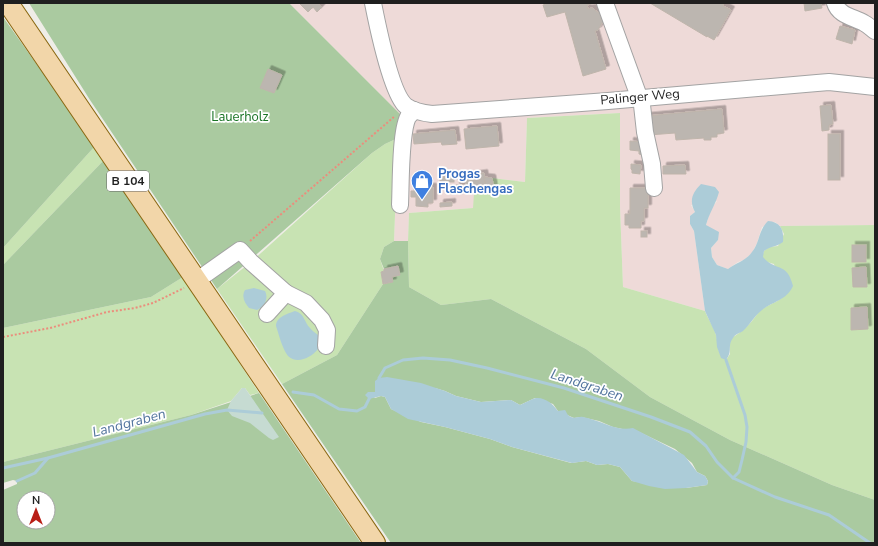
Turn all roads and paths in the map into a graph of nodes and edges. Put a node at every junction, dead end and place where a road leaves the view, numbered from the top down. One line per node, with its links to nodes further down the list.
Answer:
1 (8, 3): 12 (main road, B 104)
2 (373, 3): 8 (street)
3 (605, 3): 7 (street)
4 (835, 3): 5 (street)
5 (875, 31)
6 (875, 87): 7 (street, Palinger Weg)
7 (638, 97): 8 (street, Palinger Weg); 9 (street)
8 (410, 108): 10 (street); 11 (path)
9 (654, 188)
10 (400, 205)
11 (240, 250): 12 (street); 13 (street)
12 (189, 285): 15 (path); 17 (main road, B 104)
13 (286, 293): 14 (street); 16 (street)
14 (267, 314)
15 (3, 337)
16 (326, 346)
17 (375, 543)

